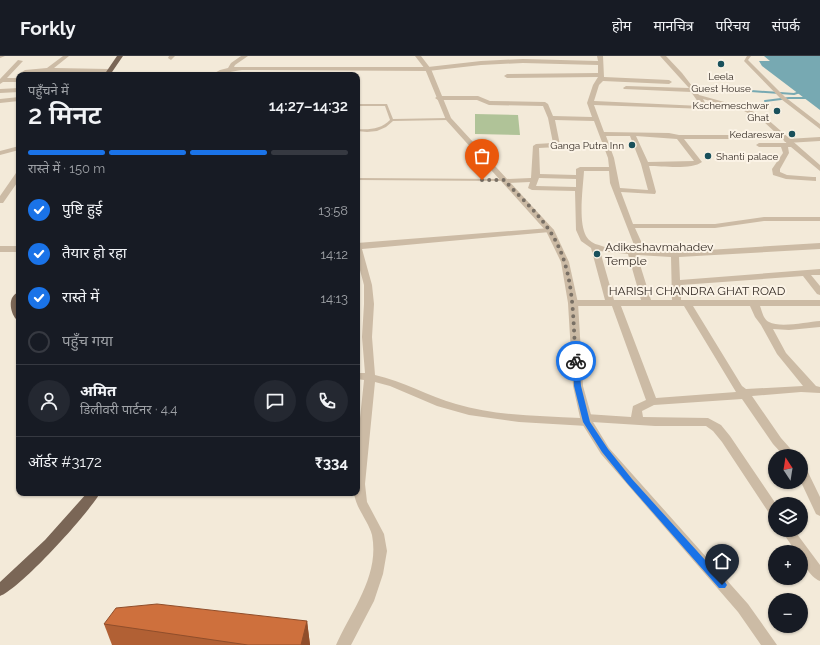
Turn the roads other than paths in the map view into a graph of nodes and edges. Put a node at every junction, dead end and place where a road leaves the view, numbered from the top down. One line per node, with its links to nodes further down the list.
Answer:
1 (66, 56): 14 (street)
2 (120, 56): 17 (main road)
3 (245, 56): 11 (street)
4 (418, 56): 13 (street)
5 (600, 56): 10 (street)
6 (663, 56): 29 (street)
7 (749, 56): 39 (street)
8 (531, 59): 10 (street); 13 (street)
9 (20, 61): 24 (street)
10 (599, 63): 22 (street)
11 (231, 69): 12 (street); 18 (street)
12 (269, 69): 19 (street); 20 (street)
13 (428, 69): 20 (street); 30 (street)
14 (49, 70): 15 (street); 16 (street)
15 (25, 72)
16 (88, 72)
17 (109, 72)
18 (222, 72)
19 (267, 72)
20 (350, 72)
21 (507, 76): 22 (street)
22 (601, 77): 25 (street); 33 (street)
23 (16, 80): 24 (street)
24 (1, 81)
25 (669, 82)
26 (626, 88): 29 (street)
27 (16, 90): 28 (street)
28 (0, 91)
29 (695, 93): 33 (street); 45 (street)
30 (438, 98): 35 (street); 36 (street)
31 (16, 99): 32 (street)
32 (0, 101)
33 (590, 103): 37 (street)
34 (360, 105): 38 (lane)
35 (551, 118): 37 (street); 54 (street)
36 (448, 119): 38 (lane); 57 (street)
37 (597, 119): 41 (street)
38 (392, 120): 40 (lane)
39 (820, 127)
40 (360, 130)
41 (603, 134): 42 (street); 50 (street)
42 (632, 134): 43 (street); 49 (street)
43 (679, 137): 45 (street); 49 (street)
44 (820, 139): 45 (street)
45 (786, 142): 46 (street); 51 (street); 56 (street)
46 (759, 145)
47 (16, 149): 48 (street)
48 (0, 153)
49 (646, 164): 59 (street)
50 (612, 169): 52 (street); 59 (street)
51 (820, 169)
52 (580, 177): 54 (street); 58 (street)
53 (360, 178): 57 (lane)
54 (535, 178): 57 (street); 58 (street)
55 (16, 179): 60 (street)
56 (813, 179)
57 (505, 180): 63 (street)
58 (580, 190): 66 (street)
59 (617, 190): 62 (street)
60 (0, 201)
61 (820, 219): 62 (street)
62 (630, 226): 70 (street)
63 (550, 230): 65 (street); 80 (street)
64 (820, 246): 71 (street)
65 (360, 247)
66 (595, 247): 69 (street); 81 (street)
67 (0, 249): 68 (street)
68 (16, 249)
69 (632, 252): 70 (street); 82 (street)
70 (642, 253): 71 (street)
71 (675, 255): 75 (street)
72 (360, 256): 88 (street)
73 (820, 272): 74 (street)
74 (805, 273): 75 (street); 76 (street)
75 (677, 283): 78 (street)
76 (820, 292)
77 (16, 299): 84 (main road)
78 (682, 303): 82 (street, HARISH CHANDRA GHAT ROAD); 83 (street, HARISH CHANDRA GHAT ROAD); 90 (street)
79 (820, 303): 83 (street, HARISH CHANDRA GHAT ROAD)
80 (573, 304): 81 (street, HARISH CHANDRA GHAT ROAD); 92 (street)
81 (613, 304): 82 (street, HARISH CHANDRA GHAT ROAD); 91 (street)
82 (647, 304)
83 (754, 304): 86 (street)
84 (16, 313)
85 (820, 324): 86 (street)
86 (766, 325): 89 (street)
87 (360, 376): 88 (street)
88 (370, 376): 92 (street); 95 (street)
89 (816, 390): 90 (street)
90 (744, 393): 91 (street); 94 (street)
91 (652, 402): 93 (street)
92 (586, 420): 93 (street); 105 (street)
93 (637, 422): 99 (street)
94 (784, 449)
95 (360, 466)
96 (808, 484): 100 (street)
97 (92, 496): 103 (main road)
98 (360, 496): 104 (street)
99 (768, 503)
100 (820, 511)
101 (792, 537): 102 (street)
102 (820, 576)
103 (0, 590)
104 (343, 645)
105 (770, 645)

